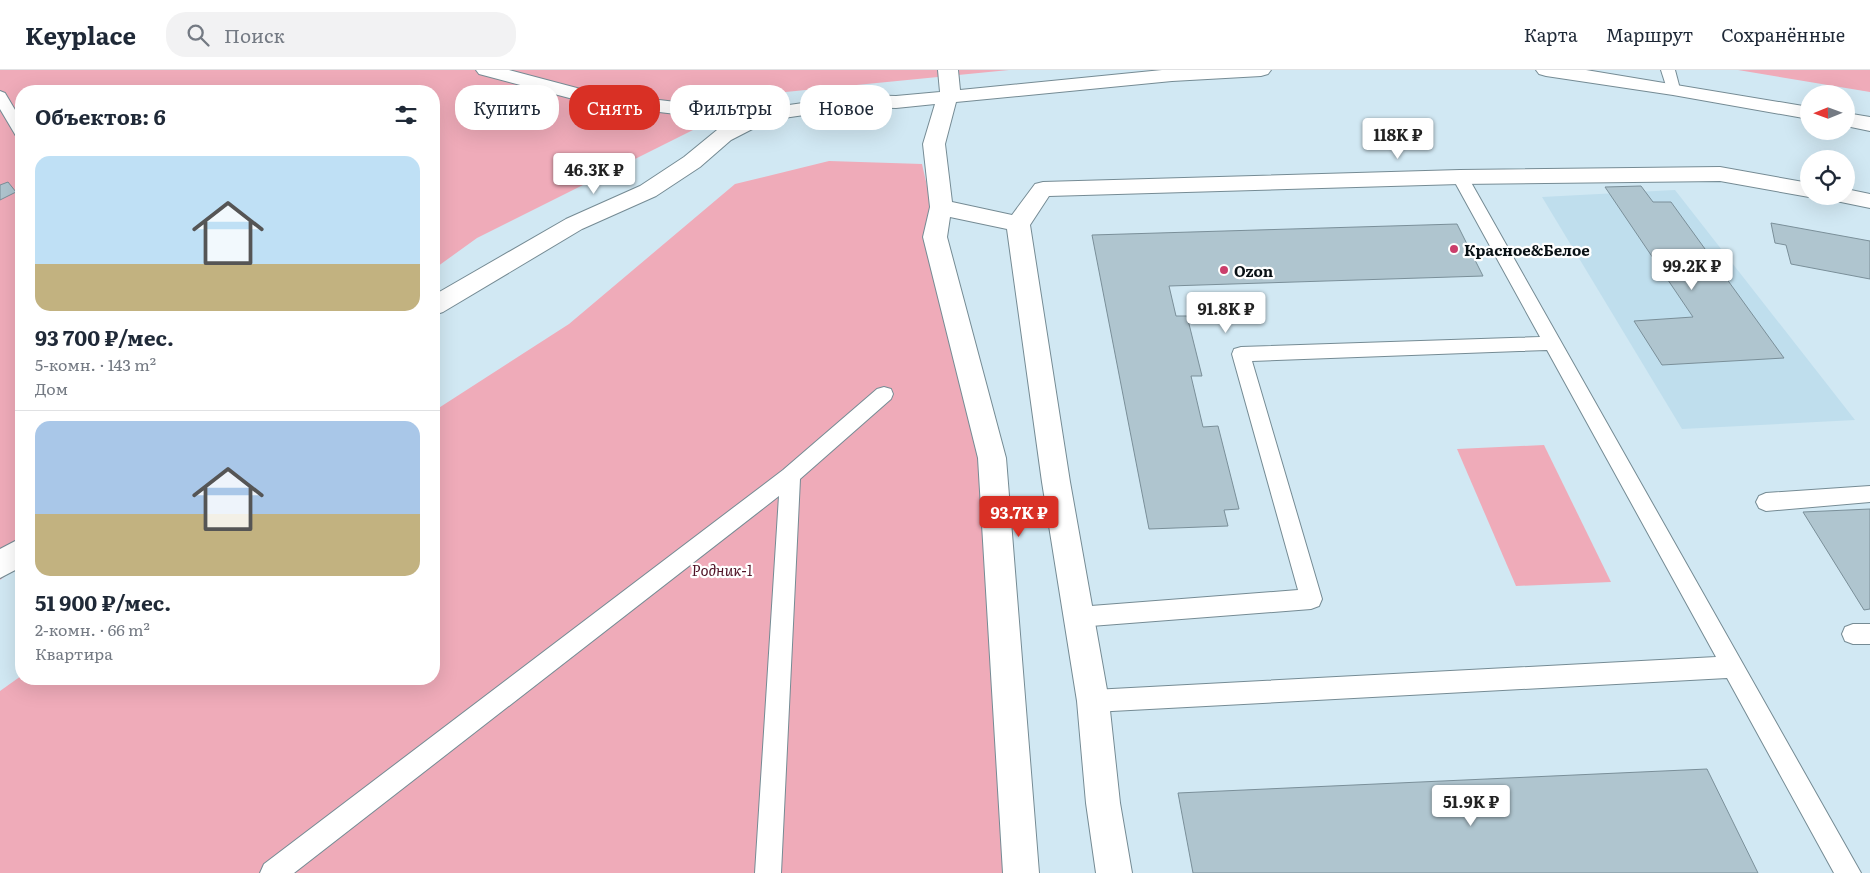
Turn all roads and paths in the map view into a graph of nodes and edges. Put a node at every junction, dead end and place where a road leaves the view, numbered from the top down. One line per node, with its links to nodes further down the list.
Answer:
1 (486, 70): 8 (street)
2 (948, 70): 7 (street)
3 (1261, 70): 7 (street)
4 (1546, 70): 5 (street)
5 (1670, 79): 10 (street)
6 (0, 96): 12 (lane)
7 (950, 96): 9 (street); 19 (street)
8 (670, 108)
9 (790, 111)
10 (1800, 111)
11 (1855, 121): 13 (street)
12 (15, 122)
13 (1870, 124)
14 (734, 130): 21 (street)
15 (1460, 177): 16 (street); 20 (street); 22 (lane)
16 (1800, 188)
17 (1855, 198): 18 (street)
18 (1870, 201)
19 (941, 207): 20 (street); 34 (street)
20 (1018, 224): 29 (street)
21 (440, 302)
22 (1552, 343): 29 (lane); 30 (lane)
23 (884, 394): 24 (lane)
24 (790, 476): 32 (lane); 33 (lane)
25 (1870, 494): 26 (lane)
26 (1766, 502)
27 (15, 554): 28 (street)
28 (0, 565)
29 (1078, 617): 31 (street)
30 (1733, 667): 31 (lane); 36 (lane)
31 (1093, 700): 35 (street)
32 (273, 873)
33 (768, 873)
34 (1021, 873)
35 (1114, 873)
36 (1848, 873)

